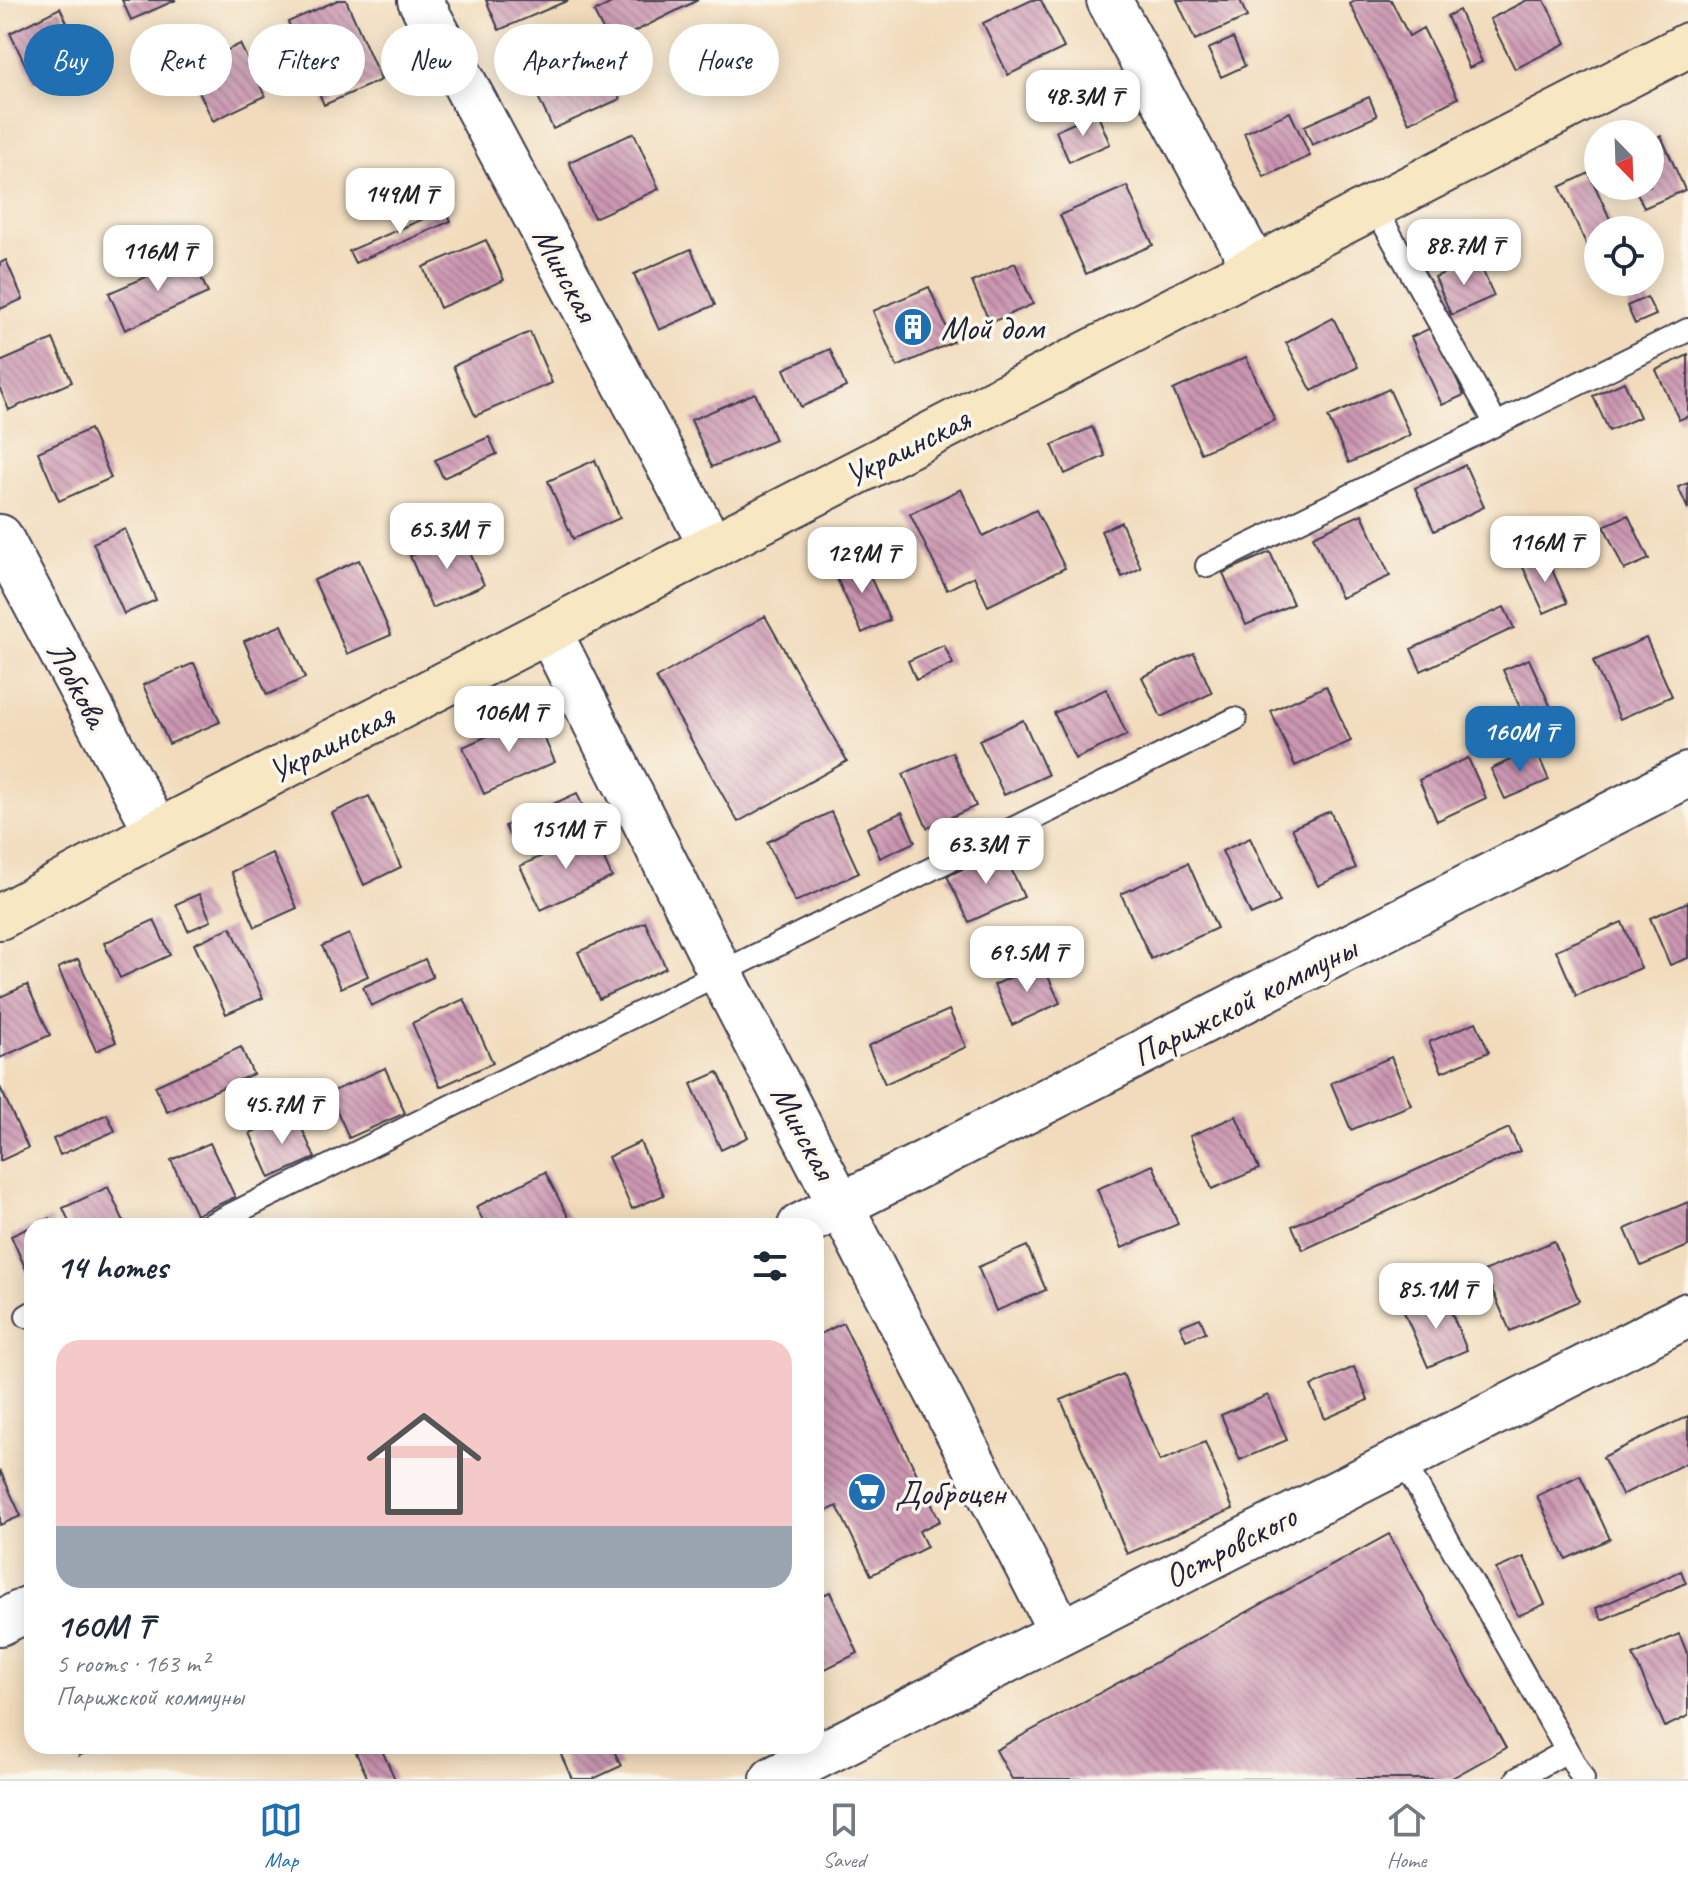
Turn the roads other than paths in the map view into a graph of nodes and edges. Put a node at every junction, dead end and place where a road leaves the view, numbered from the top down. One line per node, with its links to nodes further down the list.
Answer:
1 (420, 0): 9 (street, Минская)
2 (1109, 0): 5 (street)
3 (1688, 45): 4 (street, Украинская)
4 (1374, 206): 5 (street, Украинская); 7 (lane)
5 (1255, 268): 9 (street, Украинская)
6 (1688, 330): 7 (lane)
7 (1496, 424): 10 (lane)
8 (0, 537): 14 (street, Лобкова)
9 (712, 547): 11 (street, Украинская)
10 (1207, 566)
11 (549, 631): 14 (street, Украинская); 16 (street, Минская)
12 (1235, 719): 16 (lane)
13 (1688, 775): 17 (street, Парижской коммуны)
14 (157, 832): 15 (street, Украинская)
15 (0, 917)
16 (720, 972): 17 (street, Минская); 18 (lane)
17 (843, 1205): 19 (street, Парижской коммуны); 24 (street, Минская)
18 (224, 1218)
19 (816, 1218)
20 (1688, 1315): 21 (street, Островского)
21 (1402, 1459): 24 (street, Островского); 25 (lane)
22 (24, 1611): 23 (street)
23 (0, 1623)
24 (1061, 1632): 26 (street, Островского)
25 (1567, 1751): 29 (lane); 30 (lane)
26 (824, 1753)
27 (822, 1754): 28 (street, Островского)
28 (773, 1779)
29 (1517, 1779)
30 (1583, 1779)

